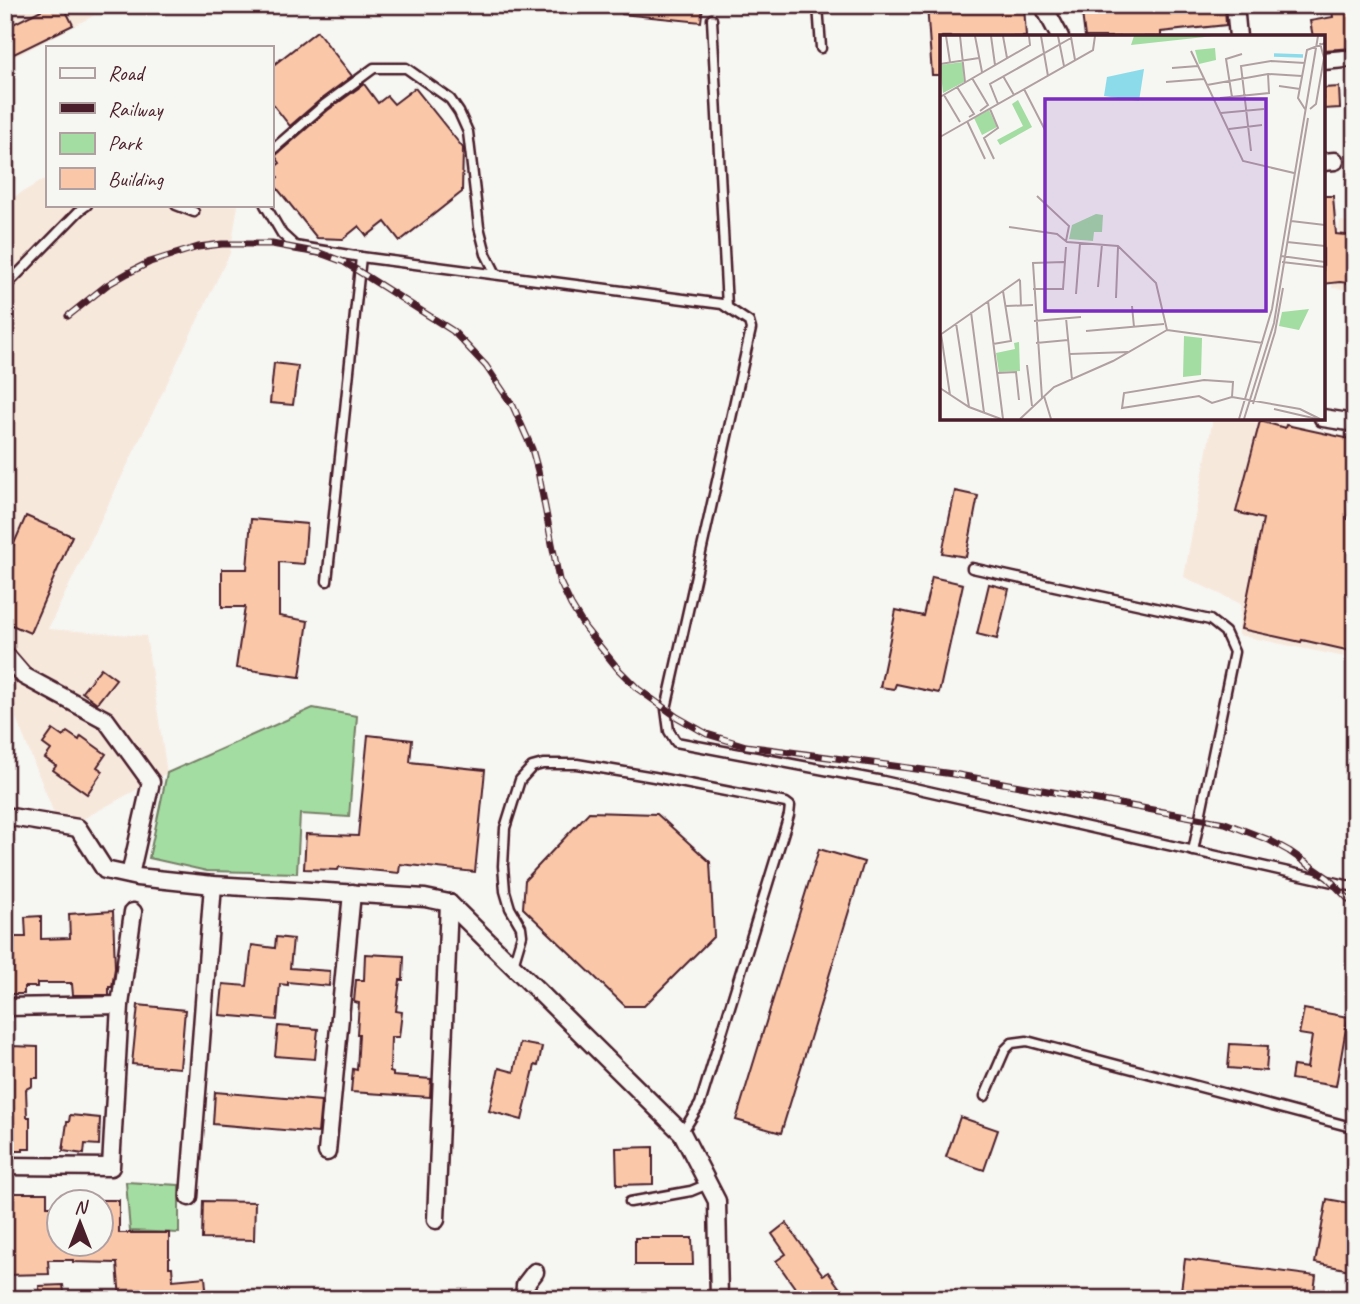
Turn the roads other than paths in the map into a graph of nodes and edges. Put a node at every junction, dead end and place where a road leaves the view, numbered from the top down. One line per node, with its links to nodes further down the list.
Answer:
1 (818, 5): 7 (lane)
2 (1043, 5): 5 (street)
3 (1235, 5): 6 (street)
4 (712, 19): 18 (lane)
5 (1058, 35)
6 (1238, 35)
7 (821, 48)
8 (1345, 59): 9 (street)
9 (1325, 61)
10 (273, 149): 16 (lane)
11 (85, 206): 17 (lane)
12 (179, 206): 14 (lane)
13 (266, 206): 15 (lane)
14 (194, 212)
15 (361, 257): 16 (lane); 22 (lane)
16 (496, 274): 18 (lane)
17 (5, 287)
18 (727, 307): 25 (lane)
19 (1325, 418): 20 (street)
20 (1355, 423)
21 (972, 568): 25 (lane)
22 (327, 581)
23 (5, 654): 26 (street)
24 (5, 816): 26 (street)
25 (1193, 850): 28 (lane)
26 (130, 875): 27 (street)
27 (213, 885): 29 (street); 41 (street)
28 (1355, 887)
29 (352, 894): 30 (street); 38 (street)
30 (449, 903): 32 (street); 43 (street)
31 (133, 912): 33 (street)
32 (513, 965): 37 (street); 37 (lane)
33 (120, 1005): 34 (street); 39 (street)
34 (5, 1007)
35 (985, 1097): 36 (lane)
36 (1355, 1128)
37 (682, 1133): 40 (street)
38 (327, 1152)
39 (5, 1166)
40 (708, 1184): 42 (lane); 46 (street)
41 (189, 1197)
42 (630, 1202)
43 (436, 1220)
44 (535, 1272): 45 (street)
45 (524, 1299)
46 (719, 1299)

